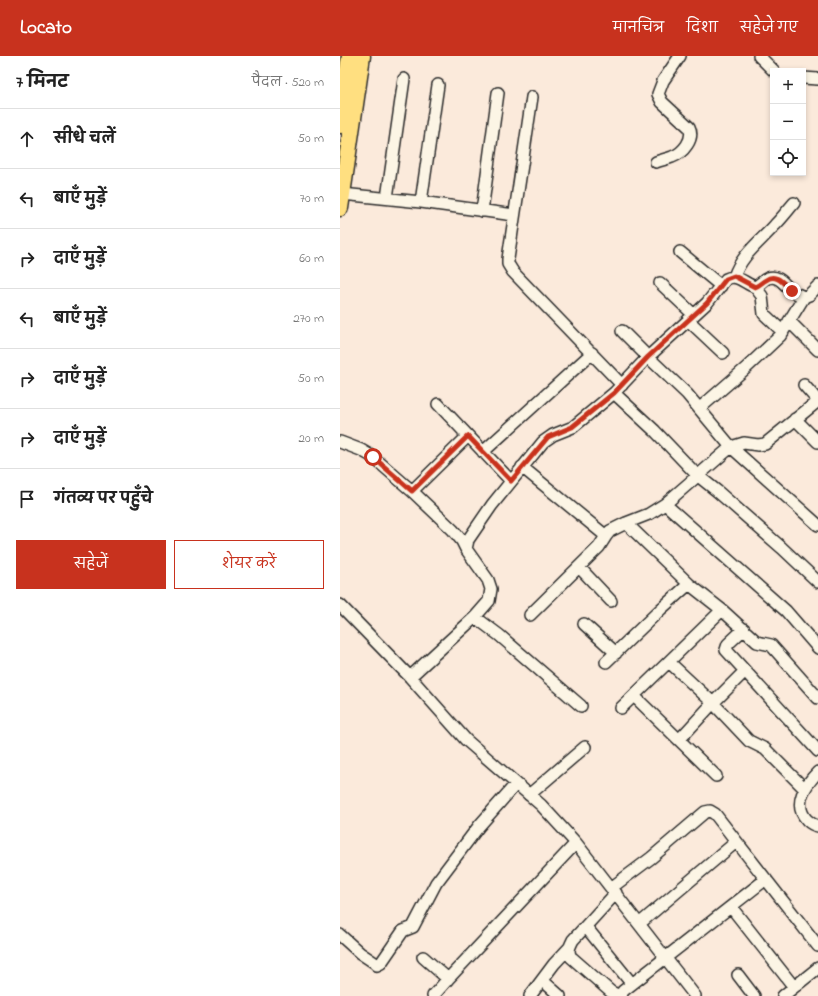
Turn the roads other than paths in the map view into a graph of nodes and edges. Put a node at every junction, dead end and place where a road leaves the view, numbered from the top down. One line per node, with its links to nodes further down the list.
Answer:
1 (350, 56): 12 (highway)
2 (362, 56): 15 (highway)
3 (680, 56): 13 (street)
4 (759, 56): 5 (street)
5 (771, 68)
6 (806, 78): 7 (street)
7 (818, 79)
8 (404, 80): 14 (street)
9 (438, 85): 16 (street)
10 (498, 93): 18 (street)
11 (532, 97): 19 (street)
12 (340, 125)
13 (656, 162)
14 (387, 198): 15 (street); 16 (street)
15 (341, 201)
16 (421, 202): 18 (street)
17 (794, 203): 21 (street)
18 (482, 211): 19 (street)
19 (514, 215): 32 (street)
20 (680, 252): 23 (street)
21 (734, 276): 23 (street); 25 (street)
22 (660, 283): 27 (street)
23 (721, 286): 27 (street)
24 (818, 286): 26 (street)
25 (755, 287): 26 (street); 30 (street)
26 (804, 297): 28 (street)
27 (691, 317): 33 (street); 34 (street)
28 (789, 321): 30 (street); 31 (street)
29 (622, 330): 34 (street)
30 (783, 332): 39 (street)
31 (818, 350)
32 (592, 352): 36 (street); 45 (street)
33 (723, 352)
34 (648, 357): 36 (street); 39 (street)
35 (804, 385): 37 (street)
36 (618, 389): 46 (street); 47 (street)
37 (818, 401): 40 (street)
38 (438, 404): 41 (street)
39 (700, 408): 44 (street)
40 (795, 419): 43 (street); 44 (street)
41 (468, 436): 45 (street); 49 (street)
42 (340, 442): 49 (street)
43 (818, 442)
44 (731, 447): 47 (street); 51 (street)
45 (483, 452): 48 (street)
46 (522, 467): 48 (street); 53 (street)
47 (697, 476): 50 (street); 56 (street)
48 (511, 481): 54 (street)
49 (412, 491): 54 (street)
50 (665, 504): 52 (street); 65 (street)
51 (816, 520)
52 (626, 523): 53 (street); 57 (street)
53 (606, 536): 55 (street)
54 (466, 549): 62 (street)
55 (579, 567): 58 (street); 61 (street)
56 (817, 579)
57 (689, 584): 60 (street); 66 (street)
58 (611, 601)
59 (340, 605): 70 (street)
60 (722, 610): 64 (street); 68 (street)
61 (530, 616)
62 (475, 617): 70 (street); 74 (street)
63 (584, 624): 66 (street)
64 (744, 629): 69 (street); 72 (street)
65 (818, 648)
66 (616, 653): 67 (street)
67 (606, 662)
68 (668, 662): 71 (street); 73 (street)
69 (745, 671): 73 (street); 78 (street)
70 (410, 676): 81 (street)
71 (634, 696): 75 (street); 76 (street)
72 (818, 698)
73 (713, 703): 76 (street); 82 (street)
74 (581, 706)
75 (621, 708)
76 (679, 740): 80 (street)
77 (585, 747): 83 (street)
78 (818, 751)
79 (818, 772): 82 (street)
80 (716, 776)
81 (516, 784): 83 (street); 92 (street)
82 (805, 789): 84 (street)
83 (529, 795): 86 (street)
84 (818, 826)
85 (736, 842): 87 (street); 88 (street); 90 (street)
86 (576, 843): 88 (street); 99 (street)
87 (766, 879): 89 (street); 93 (street)
88 (613, 891): 90 (street); 91 (street)
89 (731, 907): 96 (street); 102 (street)
90 (639, 924): 96 (street)
91 (586, 927): 94 (street); 101 (street)
92 (340, 935)
93 (818, 946)
94 (569, 948): 100 (street); 106 (street)
95 (423, 957): 99 (street)
96 (666, 958): 101 (street); 107 (street)
97 (818, 968): 102 (street)
98 (738, 975): 108 (street)
99 (448, 979): 103 (street)
100 (542, 980): 104 (street); 105 (street)
101 (632, 984): 106 (street)
102 (794, 988): 109 (street)
103 (433, 996)
104 (530, 996)
105 (560, 996)
106 (621, 996)
107 (695, 996)
108 (754, 996)
109 (783, 996)

